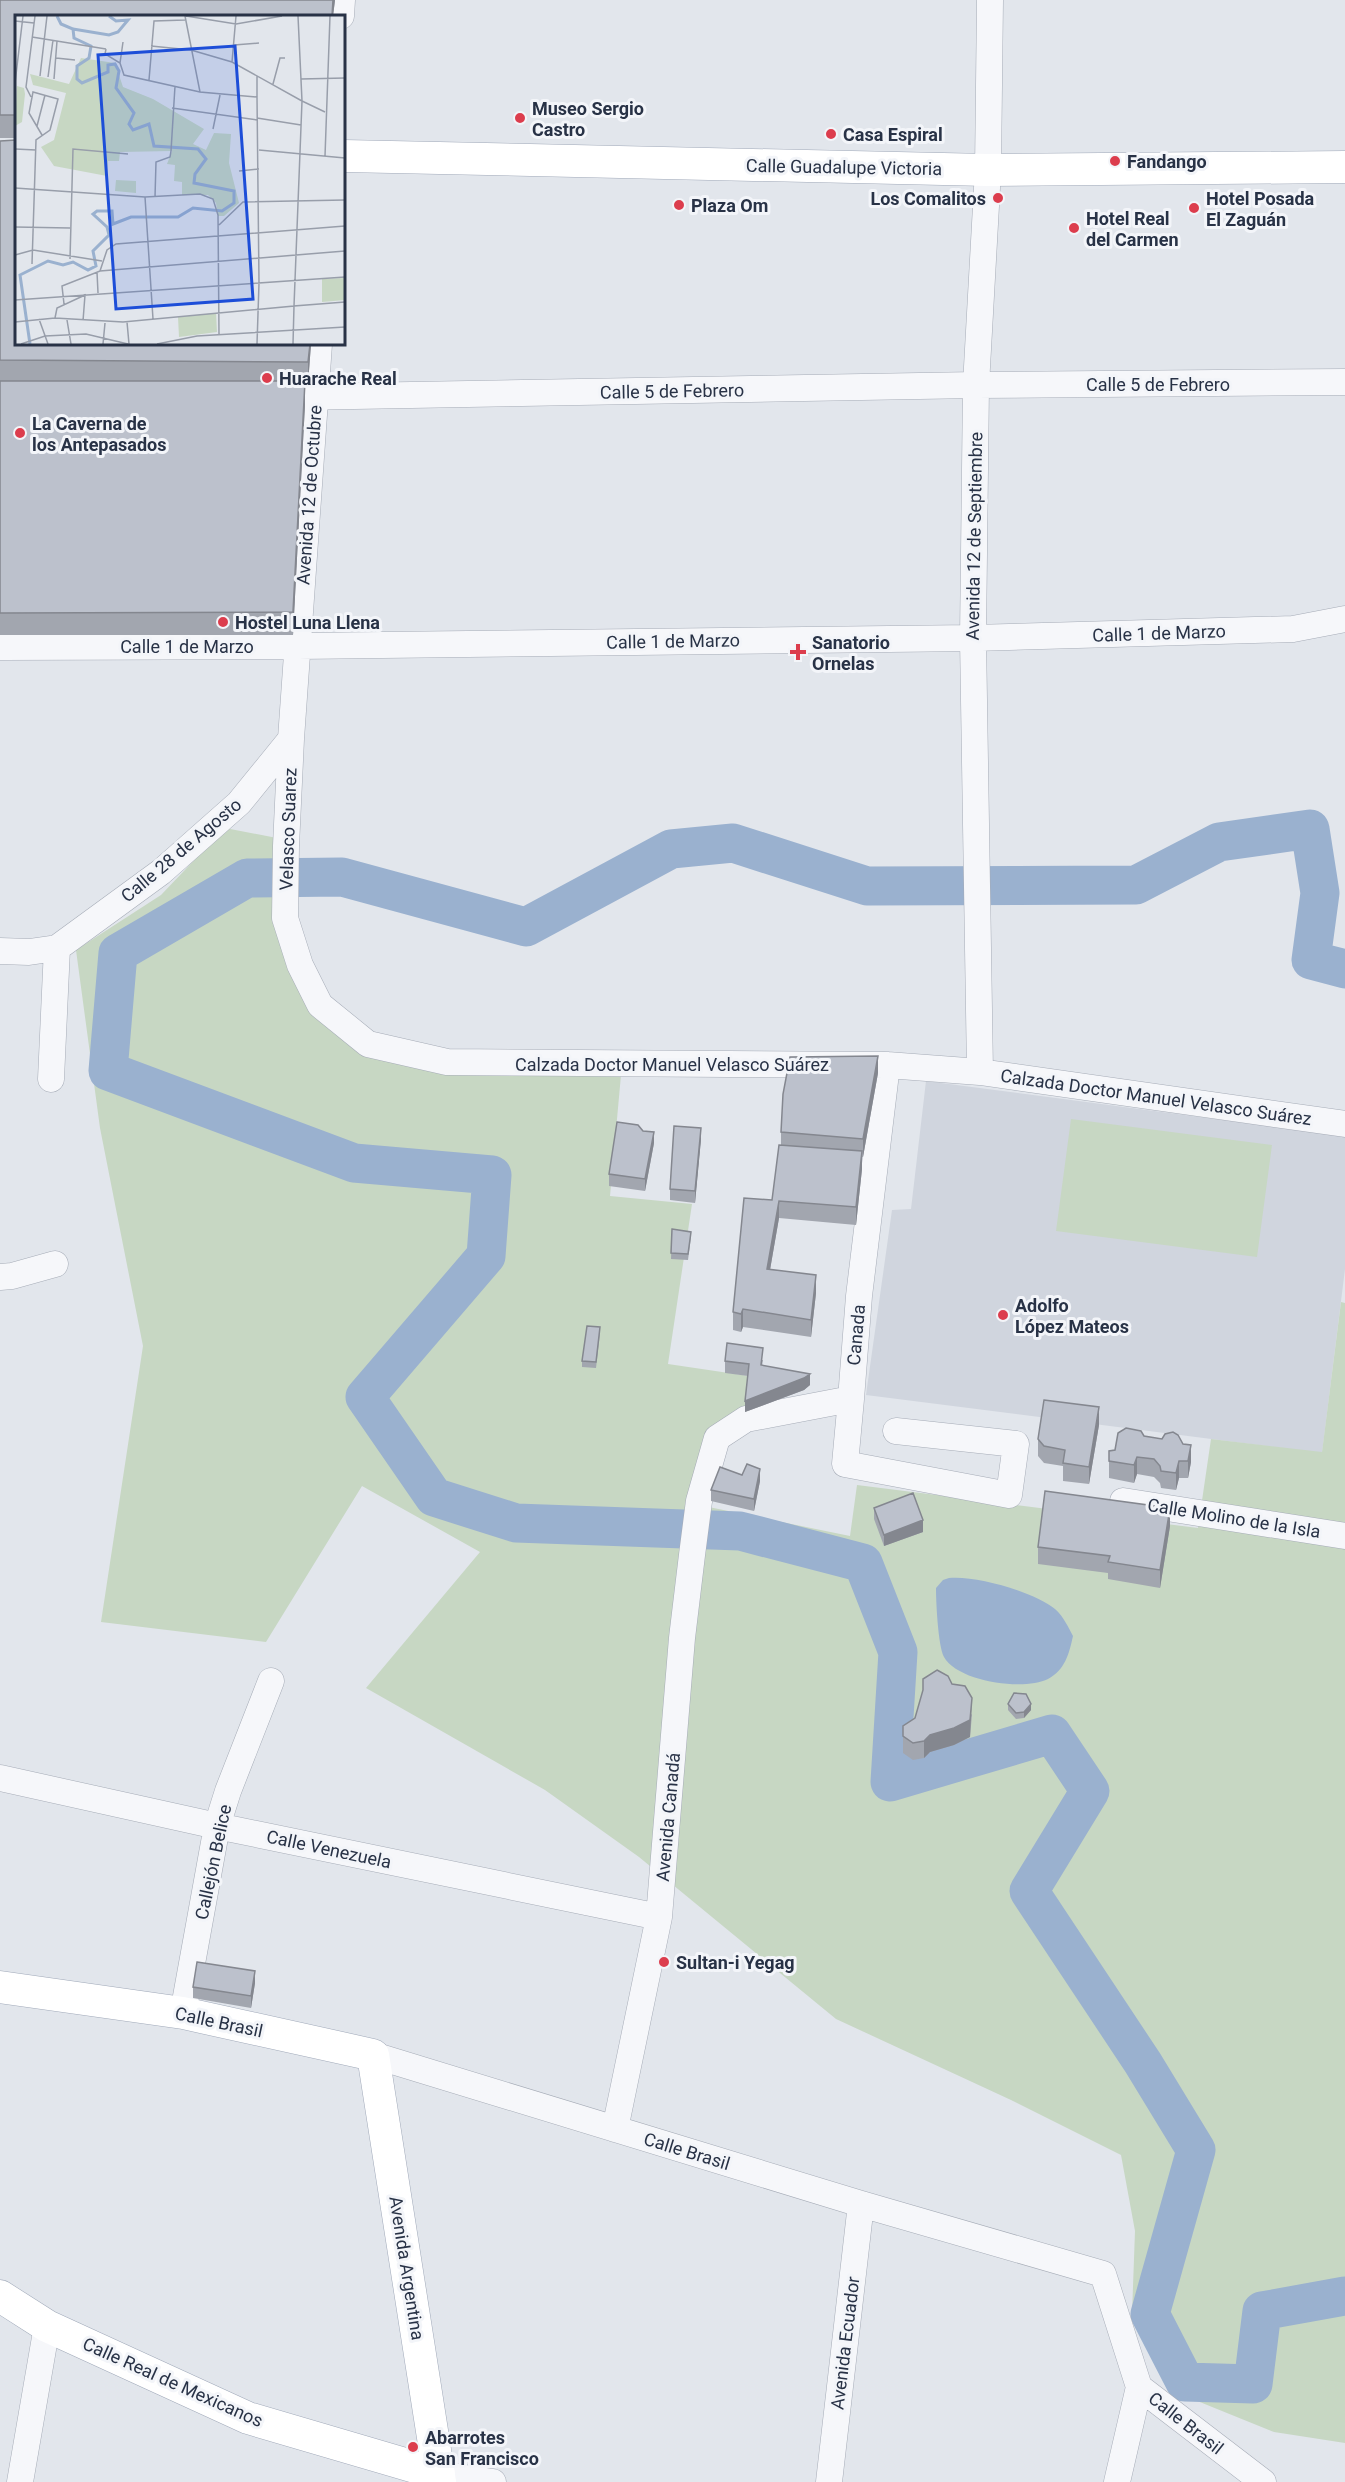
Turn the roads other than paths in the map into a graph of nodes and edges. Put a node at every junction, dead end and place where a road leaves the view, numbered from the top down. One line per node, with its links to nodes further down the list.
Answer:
1 (342, 0): 3 (street)
2 (990, 0): 6 (street, Avenida 12 de Septiembre)
3 (341, 15)
4 (345, 156): 6 (main road, Calle Guadalupe Victoria)
5 (1345, 167): 6 (main road, Calle Guadalupe Victoria)
6 (988, 170): 9 (street, Avenida 12 de Septiembre)
7 (319, 345): 11 (street, Avenida 12 de Octubre)
8 (1345, 382): 9 (street, Calle 5 de Febrero)
9 (976, 385): 11 (street, Calle 5 de Febrero); 13 (street, Avenida 12 de Septiembre)
10 (269, 397): 11 (street, Calle 5 de Febrero)
11 (316, 397): 14 (street, Avenida 12 de Octubre)
12 (1345, 619): 13 (street, Calle 1 de Marzo)
13 (973, 638): 14 (street, Calle 1 de Marzo); 21 (street, Avenida 12 de Septiembre)
14 (298, 646): 15 (street, Calle 1 de Marzo); 16 (street)
15 (0, 647)
16 (291, 739): 17 (street, Velasco Suarez); 18 (street, Calle 28 de Agosto)
17 (285, 918): 20 (street, Calzada Doctor Manuel Velasco Suárez)
18 (57, 948): 19 (street, Calle 28 de Agosto); 22 (street)
19 (0, 951)
20 (887, 1065): 21 (street, Calzada Doctor Manuel Velasco Suárez); 26 (street, Canada)
21 (980, 1072): 23 (street, Calzada Doctor Manuel Velasco Suárez)
22 (51, 1079)
23 (1345, 1124)
24 (56, 1264): 25 (street)
25 (0, 1277)
26 (851, 1399): 27 (street, Canada); 33 (street, Avenida Canadá)
27 (896, 1431)
28 (1123, 1501): 29 (street, Calle Molino de la Isla)
29 (1345, 1536)
30 (271, 1681): 32 (street, Callejón Belice)
31 (0, 1778): 32 (street, Calle Venezuela)
32 (217, 1826): 33 (street, Calle Venezuela); 35 (street, Callejón Belice)
33 (659, 1917): 37 (street, Avenida Canadá)
34 (0, 1988): 35 (main road, Calle Brasil)
35 (183, 2013): 36 (main road, Calle Brasil)
36 (374, 2055): 37 (street, Calle Brasil); 42 (main road, Avenida Argentina)
37 (615, 2129): 38 (street, Calle Brasil)
38 (861, 2204): 41 (street, Calle Brasil); 45 (street, Avenida Ecuador)
39 (0, 2296): 40 (main road, Calle Real de Mexicanos)
40 (47, 2326): 42 (main road, Calle Real de Mexicanos); 43 (street)
41 (1139, 2386): 46 (street); 47 (street, Calle Brasil)
42 (439, 2478): 44 (street, Calle Real de Mexicanos)
43 (20, 2482)
44 (493, 2482)
45 (829, 2482)
46 (1117, 2482)
47 (1263, 2482)

